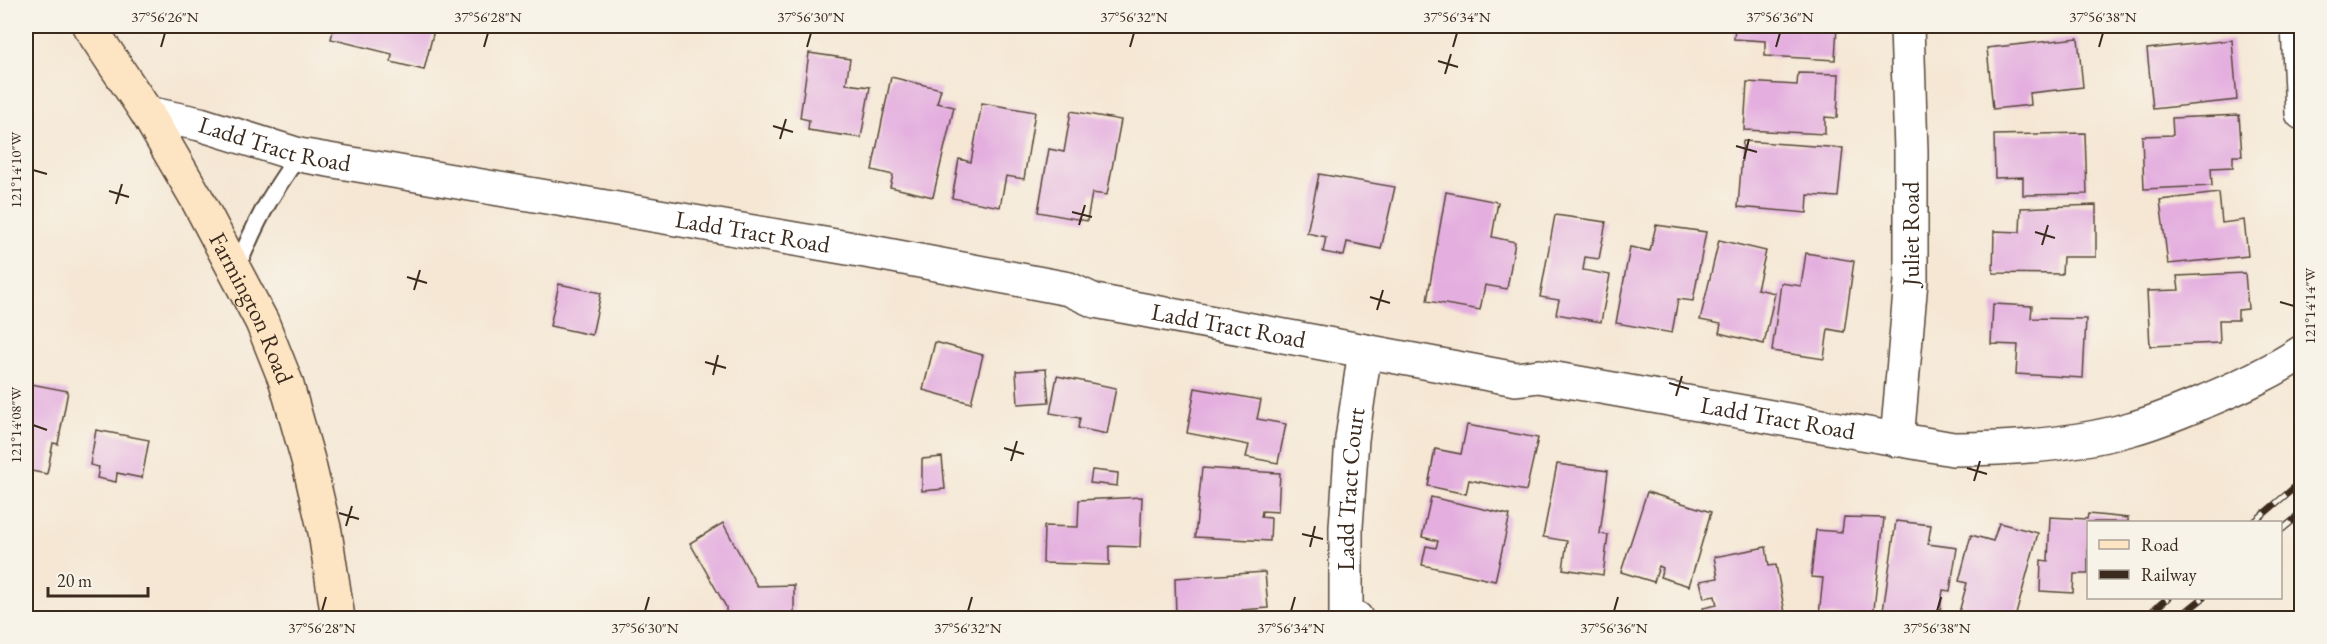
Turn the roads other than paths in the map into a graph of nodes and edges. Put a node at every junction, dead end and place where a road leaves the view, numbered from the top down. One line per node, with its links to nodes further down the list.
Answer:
1 (89, 26): 5 (main road, Farmington Road)
2 (1906, 26): 10 (street, Juliet Road)
3 (2298, 26): 4 (street)
4 (2301, 112)
5 (147, 113): 6 (street, Ladd Tract Road); 7 (main road, Farmington Road)
6 (299, 155): 7 (lane); 8 (street, Ladd Tract Road)
7 (236, 272): 11 (main road, Farmington Road)
8 (1365, 351): 10 (street, Ladd Tract Road); 12 (street, Ladd Tract Court)
9 (2301, 352): 10 (street, Ladd Tract Road)
10 (1897, 440)
11 (338, 613)
12 (1356, 618)

